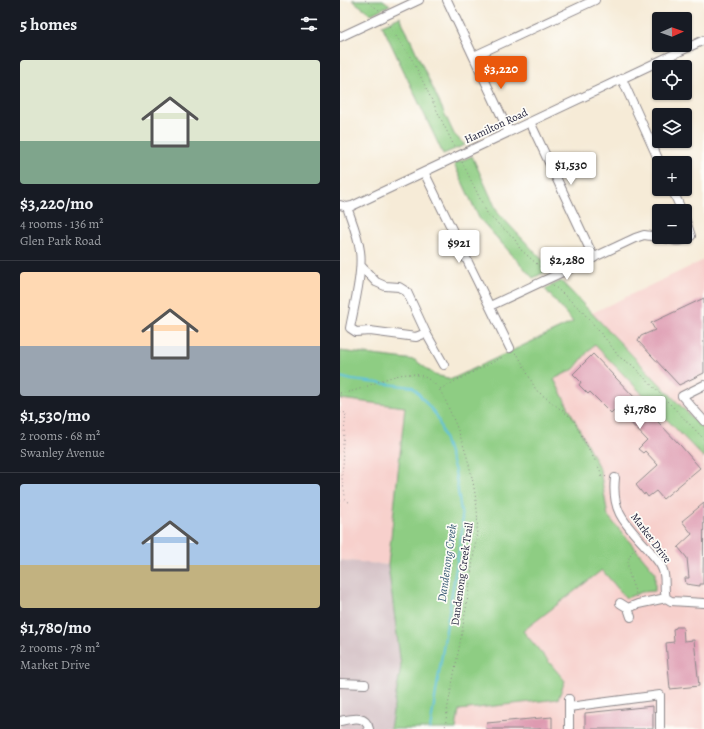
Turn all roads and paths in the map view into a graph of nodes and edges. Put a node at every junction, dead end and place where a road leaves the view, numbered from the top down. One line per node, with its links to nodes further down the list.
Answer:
1 (365, 0): 5 (path)
2 (419, 0): 7 (street)
3 (447, 0): 9 (street)
4 (595, 0): 9 (street)
5 (380, 11)
6 (386, 22): 13 (path)
7 (340, 37)
8 (704, 40): 10 (street, Hamilton Road)
9 (474, 56): 12 (street)
10 (622, 79): 11 (street, Hamilton Road); 14 (street)
11 (530, 122): 12 (street, Hamilton Road); 19 (street)
12 (509, 132): 16 (street, Hamilton Road)
13 (456, 150)
14 (657, 156)
15 (462, 162): 21 (path)
16 (424, 172): 17 (street, Hamilton Road); 23 (street)
17 (343, 206): 20 (street)
18 (652, 236): 19 (street)
19 (594, 258): 23 (street)
20 (361, 266): 24 (street); 24 (street)
21 (547, 273)
22 (553, 284): 32 (path)
23 (490, 306): 25 (street)
24 (426, 333): 26 (street)
25 (511, 351): 28 (path); 33 (path)
26 (444, 365)
27 (704, 385): 31 (street)
28 (440, 389): 29 (path); 49 (path, Dandenong Creek Trail)
29 (340, 393)
30 (340, 412): 36 (path)
31 (704, 421)
32 (704, 439)
33 (601, 472)
34 (615, 478): 39 (street, Market Drive)
35 (340, 501): 36 (path)
36 (345, 502): 37 (path)
37 (351, 502)
38 (636, 548): 42 (path)
39 (666, 598): 41 (street); 42 (street)
40 (620, 603): 43 (street)
41 (704, 603)
42 (638, 604): 43 (street)
43 (628, 608): 44 (street)
44 (631, 617)
45 (340, 683): 46 (street)
46 (365, 684)
47 (340, 721): 48 (street)
48 (368, 729)
49 (445, 729)
50 (569, 729): 51 (street)
51 (660, 729)

